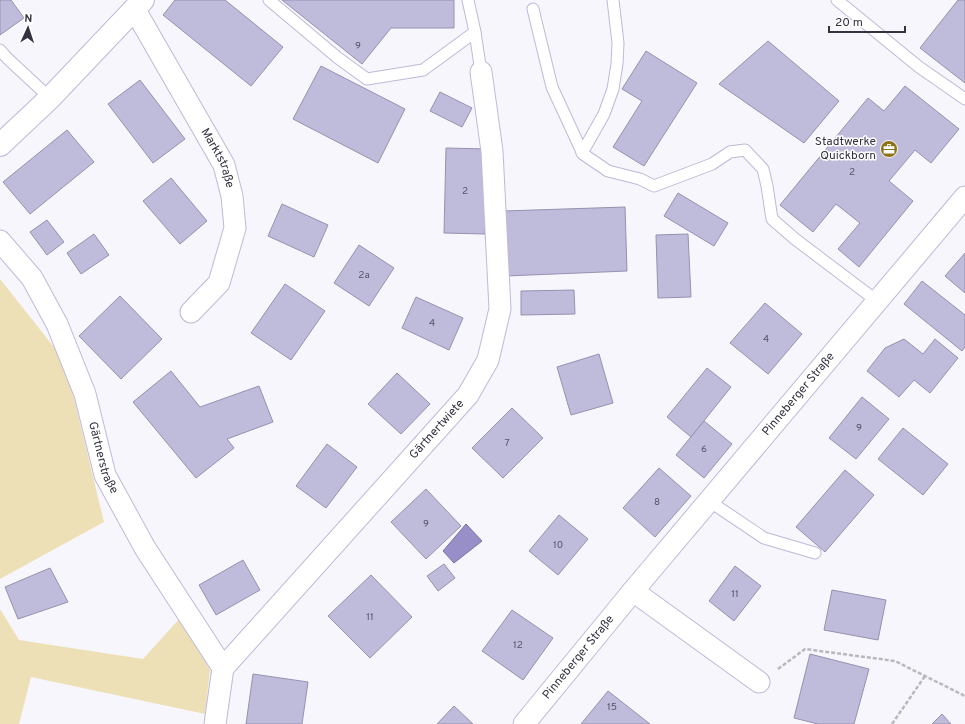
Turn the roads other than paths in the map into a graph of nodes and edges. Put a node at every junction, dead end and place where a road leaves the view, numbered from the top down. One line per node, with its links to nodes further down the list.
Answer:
1 (269, 0): 7 (lane)
2 (468, 0): 7 (lane)
3 (613, 0): 13 (lane)
4 (837, 0): 11 (lane)
5 (139, 5): 10 (main road, Marktstraße); 17 (street, Marktstraße)
6 (533, 9): 13 (lane)
7 (475, 32): 9 (lane)
8 (0, 50): 10 (lane)
9 (481, 72): 21 (street, Gärtnertwiete)
10 (50, 98): 12 (main road, Marktstraße)
11 (965, 99)
12 (0, 146)
13 (582, 153): 16 (lane)
14 (965, 197): 16 (street, Pinneberger Straße)
15 (0, 241): 21 (street, Gärtnerstraße)
16 (877, 301): 18 (street, Pinneberger Straße)
17 (191, 312)
18 (709, 501): 19 (lane); 20 (street, Pinneberger Straße)
19 (816, 552)
20 (633, 591): 22 (street); 24 (street, Pinneberger Straße)
21 (223, 668): 23 (street)
22 (759, 682)
23 (215, 724)
24 (524, 724)

